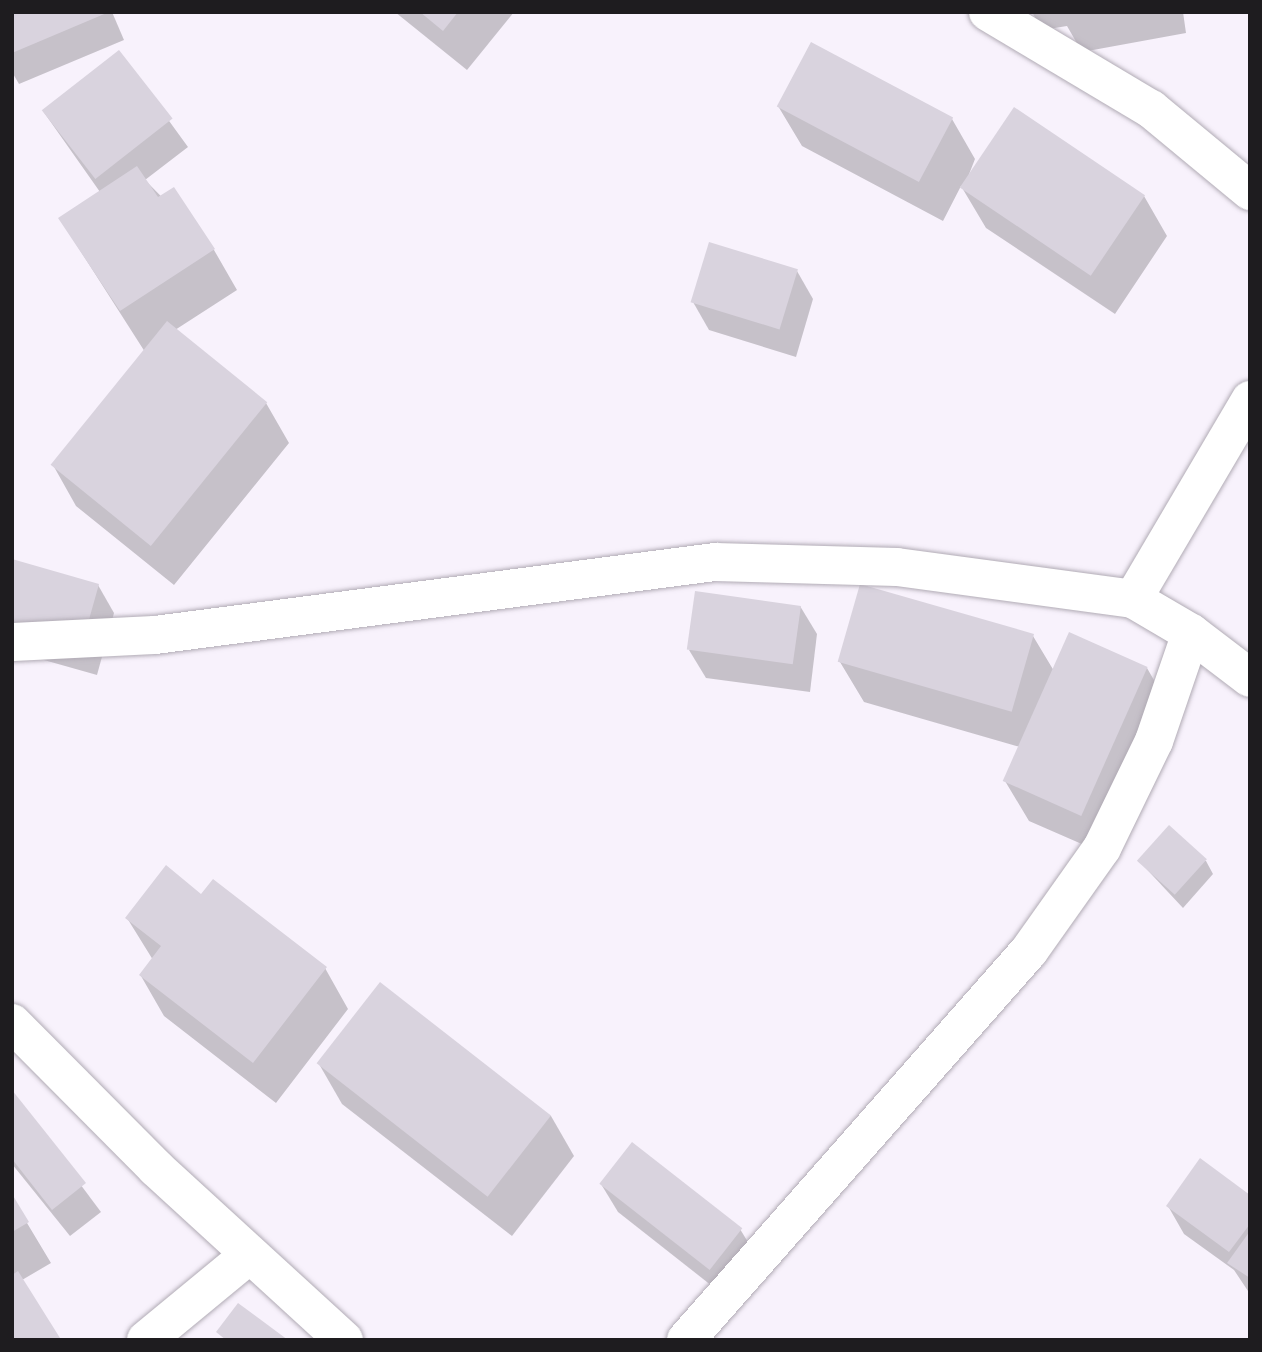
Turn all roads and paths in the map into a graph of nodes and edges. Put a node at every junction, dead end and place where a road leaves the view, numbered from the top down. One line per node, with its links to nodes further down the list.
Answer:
1 (988, 12): 2 (street)
2 (1250, 191)
3 (1250, 400): 4 (street)
4 (1133, 599): 5 (street); 6 (street)
5 (1192, 633): 7 (street); 12 (street)
6 (12, 642)
7 (1250, 678)
8 (12, 1023): 9 (street)
9 (249, 1255): 10 (street); 11 (street)
10 (146, 1340)
11 (344, 1340)
12 (686, 1340)

